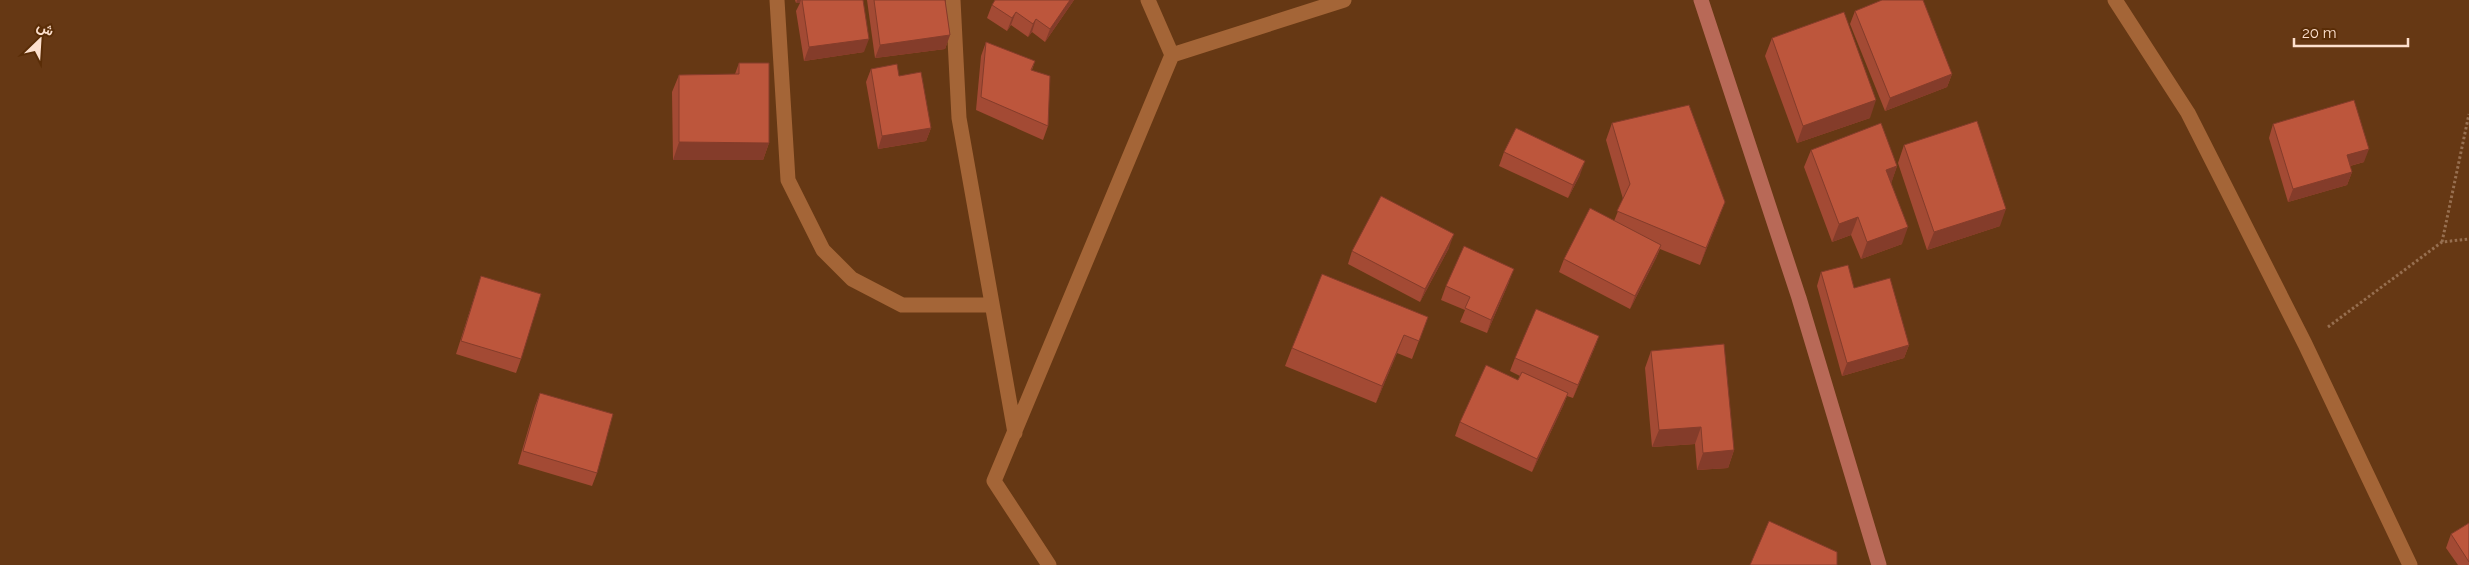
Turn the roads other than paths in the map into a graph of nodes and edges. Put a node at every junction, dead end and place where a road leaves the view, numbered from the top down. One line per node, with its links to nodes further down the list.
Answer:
1 (777, 0): 8 (street)
2 (953, 0): 8 (street)
3 (1148, 0): 7 (street)
4 (1344, 0): 7 (street)
5 (1701, 0): 11 (main road)
6 (2115, 0): 12 (street)
7 (1172, 55): 9 (street)
8 (992, 305): 9 (street)
9 (1015, 433): 10 (street)
10 (1049, 565)
11 (1879, 565)
12 (2410, 565)

